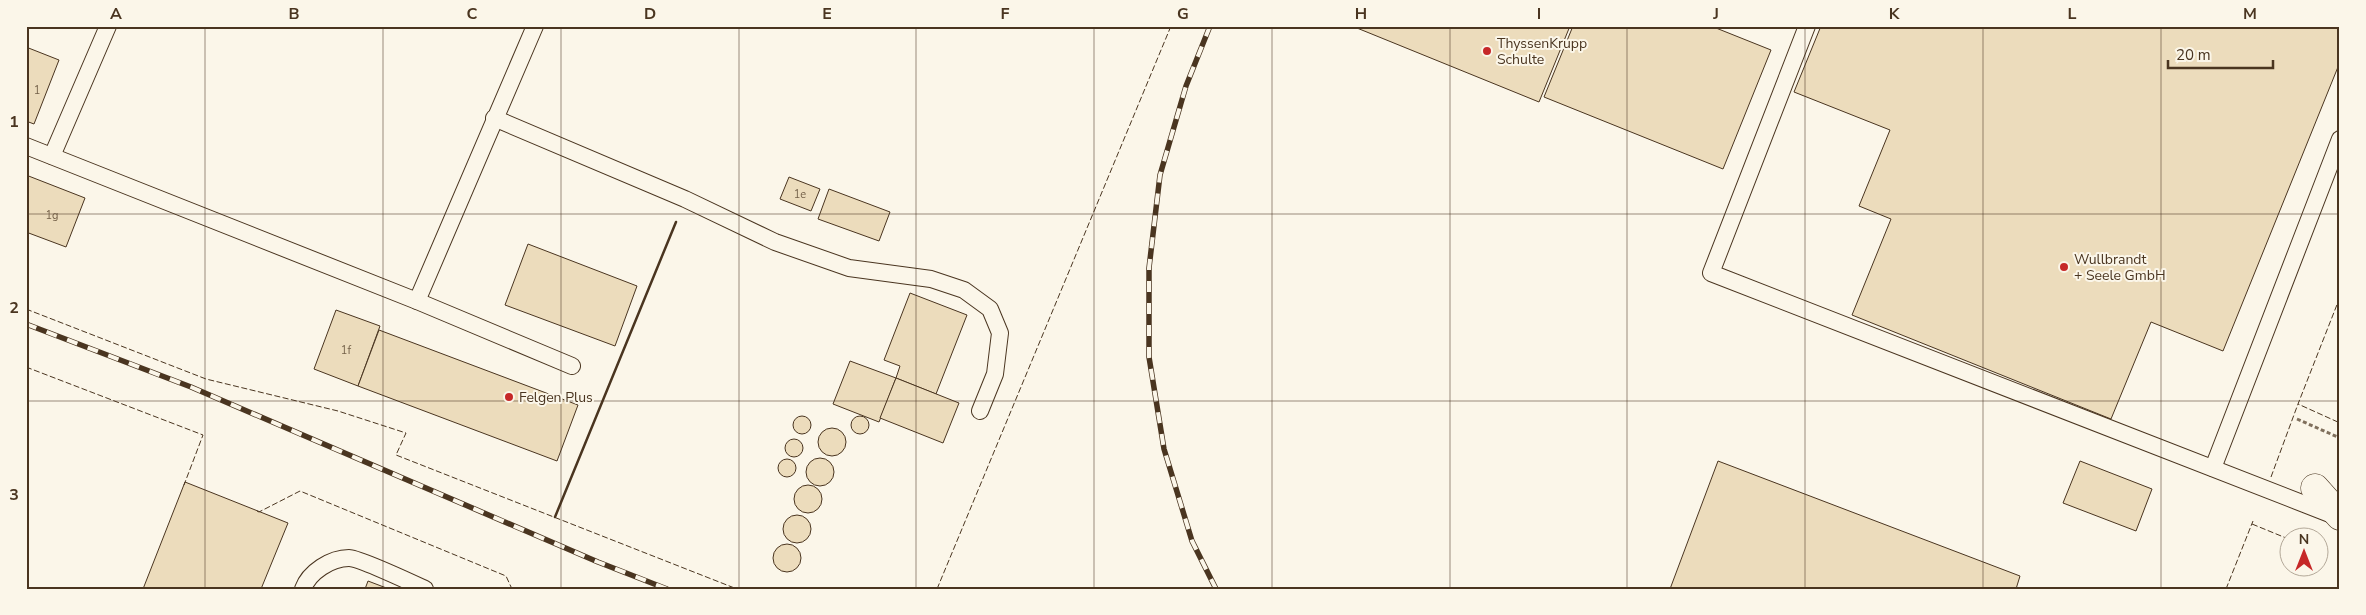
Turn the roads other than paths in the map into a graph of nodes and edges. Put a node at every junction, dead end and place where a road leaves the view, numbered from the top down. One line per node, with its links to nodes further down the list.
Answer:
1 (108, 26): 7 (lane)
2 (535, 26): 4 (lane)
3 (1807, 26): 11 (lane)
4 (494, 118): 8 (lane); 10 (lane)
5 (2340, 139): 11 (lane)
6 (26, 146): 7 (lane)
7 (52, 156): 8 (lane)
8 (417, 301): 9 (lane)
9 (572, 366)
10 (980, 411)
11 (2213, 468): 13 (lane)
12 (2315, 488): 13 (street)
13 (2340, 517)
14 (303, 589): 15 (lane)
15 (425, 589)

